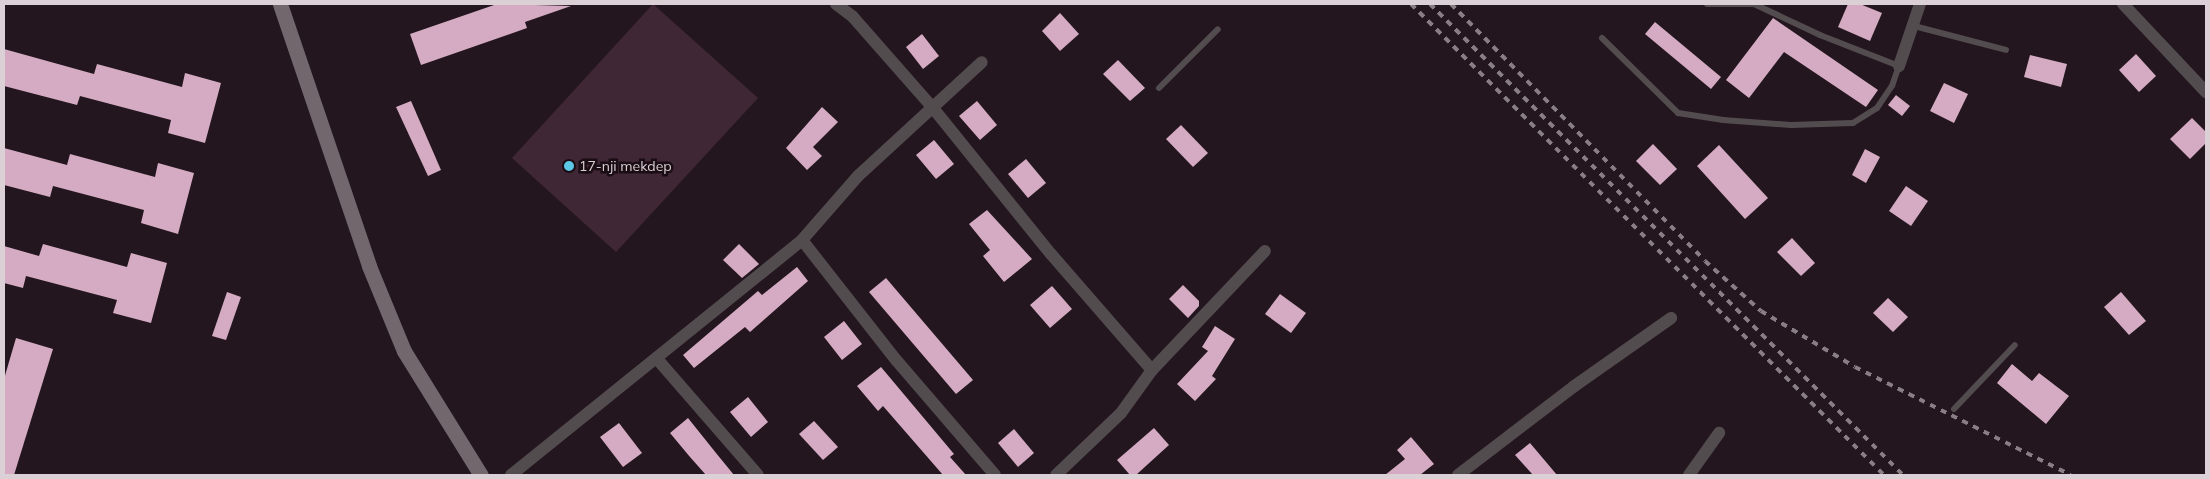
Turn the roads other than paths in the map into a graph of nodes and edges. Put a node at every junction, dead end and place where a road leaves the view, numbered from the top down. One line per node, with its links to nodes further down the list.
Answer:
1 (280, 4): 23 (street)
2 (836, 4): 14 (street)
3 (1707, 4): 11 (lane)
4 (1920, 4): 6 (street)
5 (2123, 4): 13 (street)
6 (1914, 26): 9 (lane); 11 (street)
7 (1218, 29): 12 (lane)
8 (1602, 38): 11 (lane)
9 (2006, 50)
10 (982, 62): 14 (street)
11 (1899, 66)
12 (1158, 88)
13 (2206, 92)
14 (933, 108): 15 (street); 20 (street)
15 (802, 240): 19 (street); 26 (street)
16 (1265, 251): 20 (street)
17 (1671, 318): 28 (street)
18 (2014, 345): 21 (lane)
19 (658, 360): 24 (street); 25 (street)
20 (1152, 370): 27 (street)
21 (1954, 408)
22 (1719, 432): 29 (street)
23 (481, 475)
24 (511, 475)
25 (758, 475)
26 (995, 475)
27 (1056, 475)
28 (1458, 475)
29 (1689, 475)

